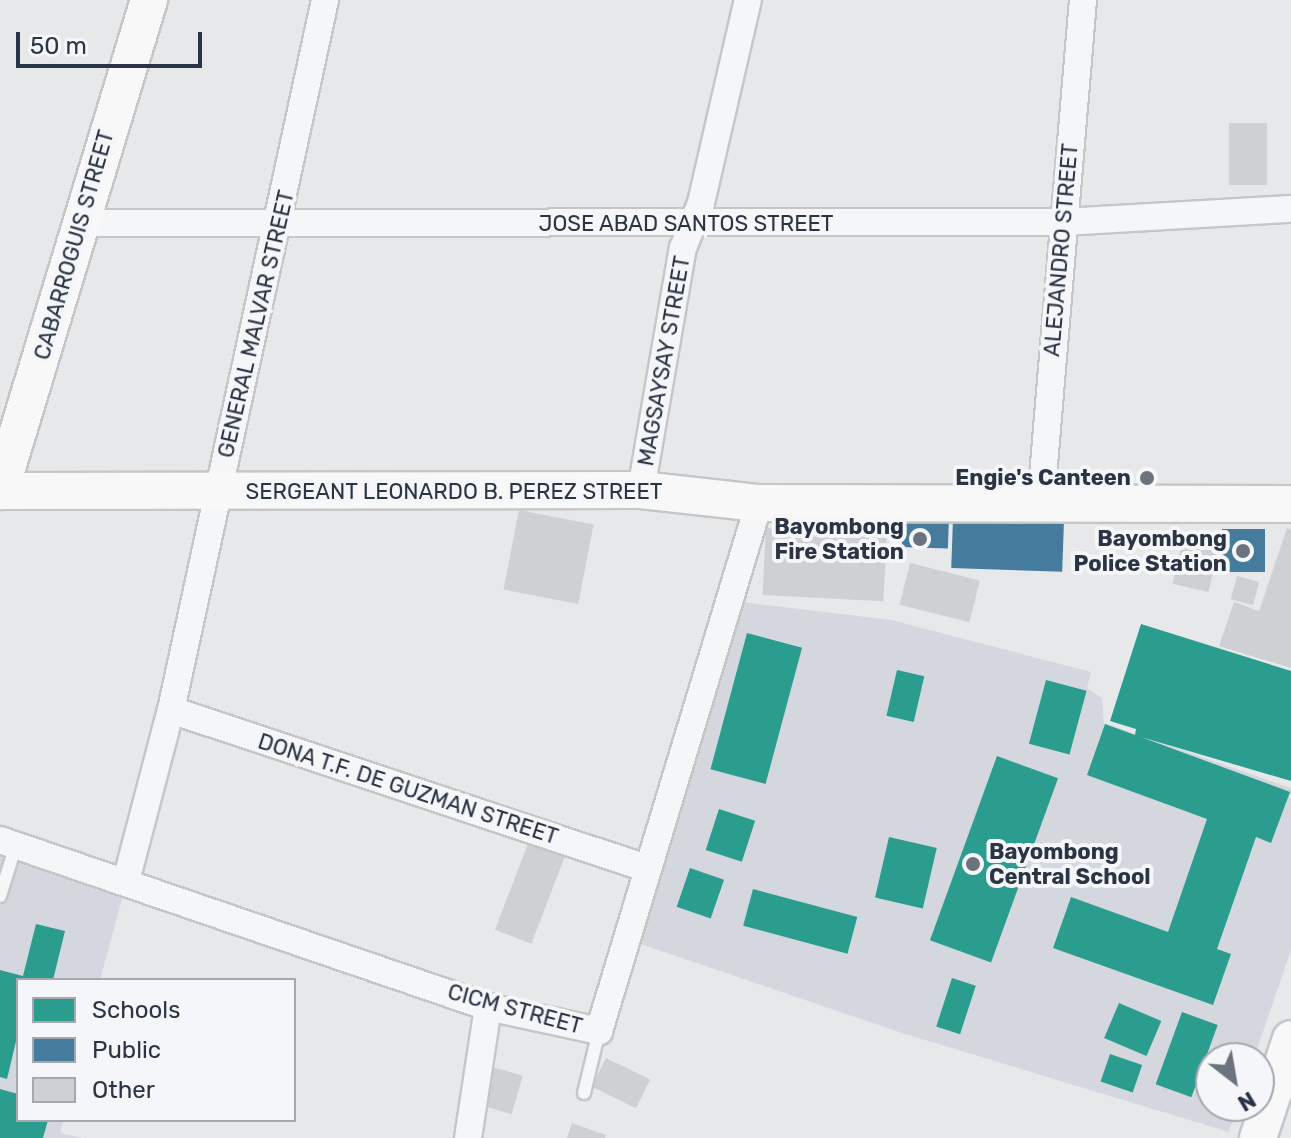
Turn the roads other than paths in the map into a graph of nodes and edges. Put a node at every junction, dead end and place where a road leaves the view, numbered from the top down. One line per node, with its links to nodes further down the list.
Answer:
1 (149, 0): 7 (street, CABARROGUIS STREET)
2 (325, 0): 8 (street, GENERAL MALVAR STREET)
3 (748, 0): 9 (street, MAGSAYSAY STREET)
4 (1083, 0): 6 (street, ALEJANDRO STREET)
5 (1291, 209): 6 (street, JOSE ABAD SANTOS STREET)
6 (1063, 222): 9 (street, JOSE ABAD SANTOS STREET); 13 (street, ALEJANDRO STREET)
7 (81, 223): 8 (street, JOSE ABAD SANTOS STREET); 11 (street, CABARROGUIS STREET)
8 (280, 224): 9 (street, JOSE ABAD SANTOS STREET); 12 (street, GENERAL MALVAR STREET)
9 (691, 224): 10 (street, MAGSAYSAY STREET)
10 (641, 490): 12 (street, SERGEANT LEONARDO B. PEREZ STREET); 14 (street, SERGEANT LEONARDO B. PEREZ STREET)
11 (0, 491): 12 (street, SERGEANT LEONARDO B. PEREZ STREET)
12 (218, 491): 16 (street, GENERAL MALVAR STREET)
13 (1041, 500): 14 (street, SERGEANT LEONARDO B. PEREZ STREET); 15 (street, SERGEANT LEONARDO B. PEREZ STREET)
14 (759, 503): 18 (street, CICM STREET)
15 (1291, 504)
16 (171, 710): 18 (street, DONA T.F. DE GUZMAN STREET); 19 (street, GENERAL MALVAR STREET)
17 (8, 843): 19 (street, CICM STREET); 20 (lane)
18 (645, 868): 22 (street, CICM STREET)
19 (126, 881): 21 (street, CICM STREET)
20 (0, 896)
21 (488, 1007): 22 (street, CICM STREET); 25 (street)
22 (599, 1031): 24 (lane)
23 (1291, 1039): 26 (street)
24 (584, 1093)
25 (468, 1138)
26 (1258, 1138)

